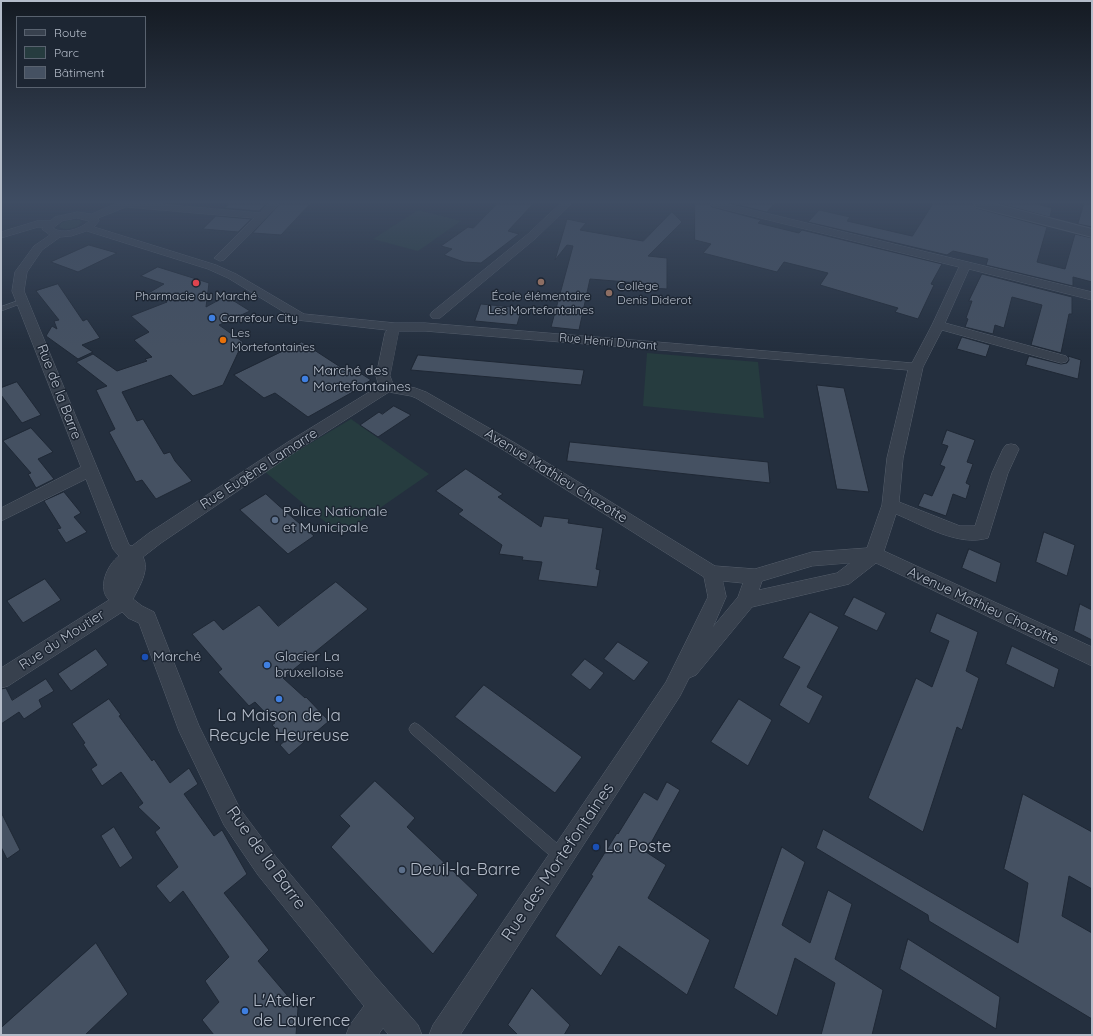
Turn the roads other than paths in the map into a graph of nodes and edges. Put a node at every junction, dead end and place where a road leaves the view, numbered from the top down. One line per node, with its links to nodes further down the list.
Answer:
1 (35, 252): 9 (street, Rue de la Barre)
2 (172, 252): 13 (street, Rue Henri Dunant)
3 (226, 252): 6 (street)
4 (512, 252): 11 (street)
5 (913, 252): 7 (street)
6 (220, 258)
7 (965, 265): 8 (street); 12 (street)
8 (1092, 296)
9 (23, 302): 10 (lane); 18 (street, Rue de la Barre)
10 (1, 309)
11 (436, 315)
12 (938, 325): 14 (street); 15 (street)
13 (395, 327): 15 (street, Rue Henri Dunant); 16 (street)
14 (1061, 359)
15 (916, 367): 19 (street)
16 (387, 387): 22 (street, Rue Eugène Lamarre); 23 (street, Avenue Mathieu Chazotte)
17 (1011, 449): 19 (street)
18 (90, 470): 20 (street); 22 (street, Rue de la Barre)
19 (890, 505): 21 (street)
20 (1, 515)
21 (874, 554): 24 (street, Avenue Mathieu Chazotte); 25 (street); 27 (street, Avenue Mathieu Chazotte)
22 (132, 555): 26 (street, Rue de la Barre)
23 (712, 573): 24 (street, Avenue Mathieu Chazotte); 29 (street, Rue des Mortefontaines)
24 (755, 576): 25 (street)
25 (746, 601): 29 (street, Rue des Mortefontaines)
26 (122, 602): 28 (street, Rue du Moutier); 32 (street, Rue de la Barre)
27 (1092, 657)
28 (1, 679)
29 (673, 690): 31 (street, Rue des Mortefontaines)
30 (415, 729): 31 (lane)
31 (562, 856): 35 (street, Rue des Mortefontaines)
32 (382, 1005): 33 (street); 34 (street, Rue de la Barre)
33 (360, 1035)
34 (408, 1035)
35 (443, 1035)

